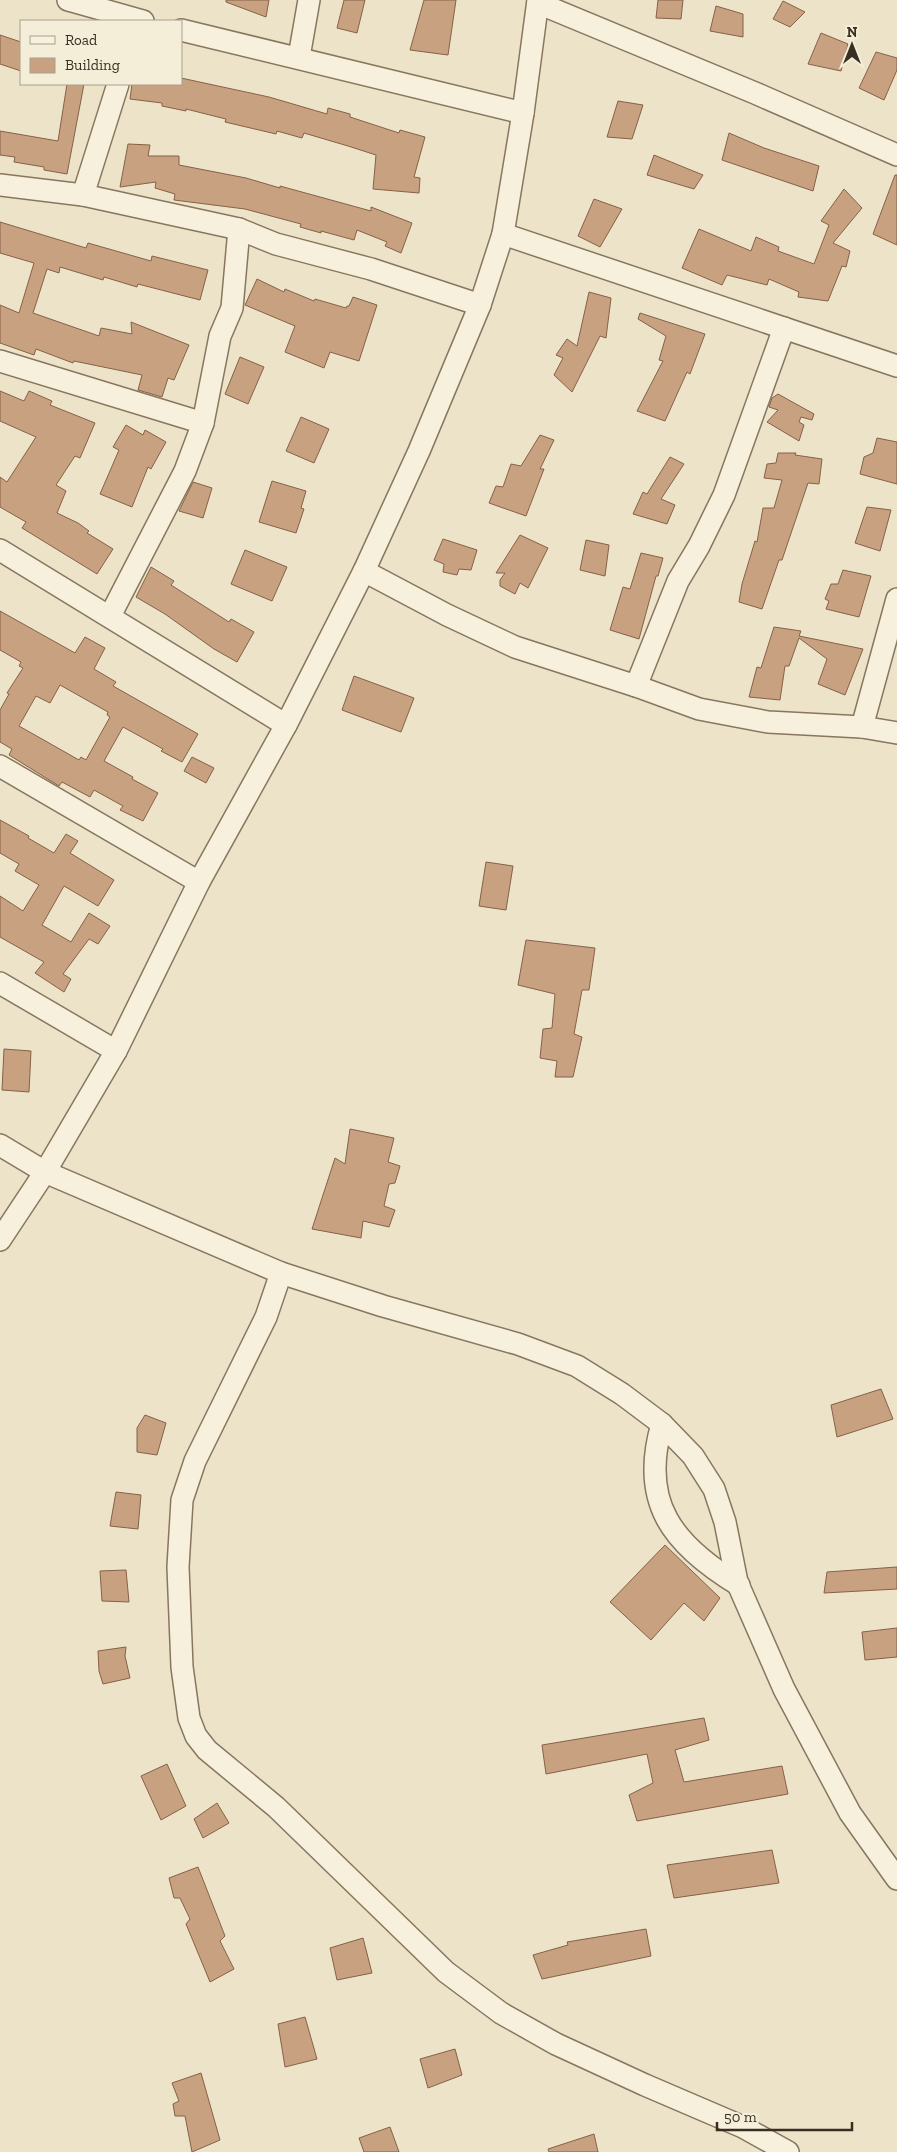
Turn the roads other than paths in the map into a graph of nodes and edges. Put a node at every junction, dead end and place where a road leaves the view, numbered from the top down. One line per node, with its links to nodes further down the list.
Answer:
1 (68, 0): 4 (street)
2 (309, 0): 6 (street)
3 (538, 2): 8 (street); 9 (street)
4 (137, 20)
5 (182, 30): 6 (street)
6 (299, 57): 8 (street)
7 (118, 85): 11 (street)
8 (523, 113): 13 (street)
9 (897, 155)
10 (0, 185): 11 (street)
11 (82, 195): 12 (street)
12 (239, 229): 14 (street); 18 (street)
13 (503, 234): 14 (street); 15 (street)
14 (480, 305): 20 (street)
15 (784, 328): 17 (street); 23 (street)
16 (0, 361): 18 (street)
17 (897, 366)
18 (202, 423): 22 (street)
19 (0, 550): 22 (street)
20 (364, 571): 23 (street); 24 (street)
21 (897, 598): 25 (street)
22 (110, 616): 24 (street)
23 (636, 686): 25 (street)
24 (286, 725): 28 (street)
25 (862, 727): 26 (street)
26 (897, 733)
27 (0, 766): 28 (street)
28 (199, 882): 30 (street)
29 (0, 983): 30 (street)
30 (116, 1051): 32 (street)
31 (0, 1145): 32 (street)
32 (45, 1172): 33 (street); 34 (street)
33 (0, 1240)
34 (281, 1274): 35 (street); 38 (street)
35 (662, 1424): 36 (street); 36 (street)
36 (739, 1585): 37 (street)
37 (897, 1879)
38 (788, 2152)

